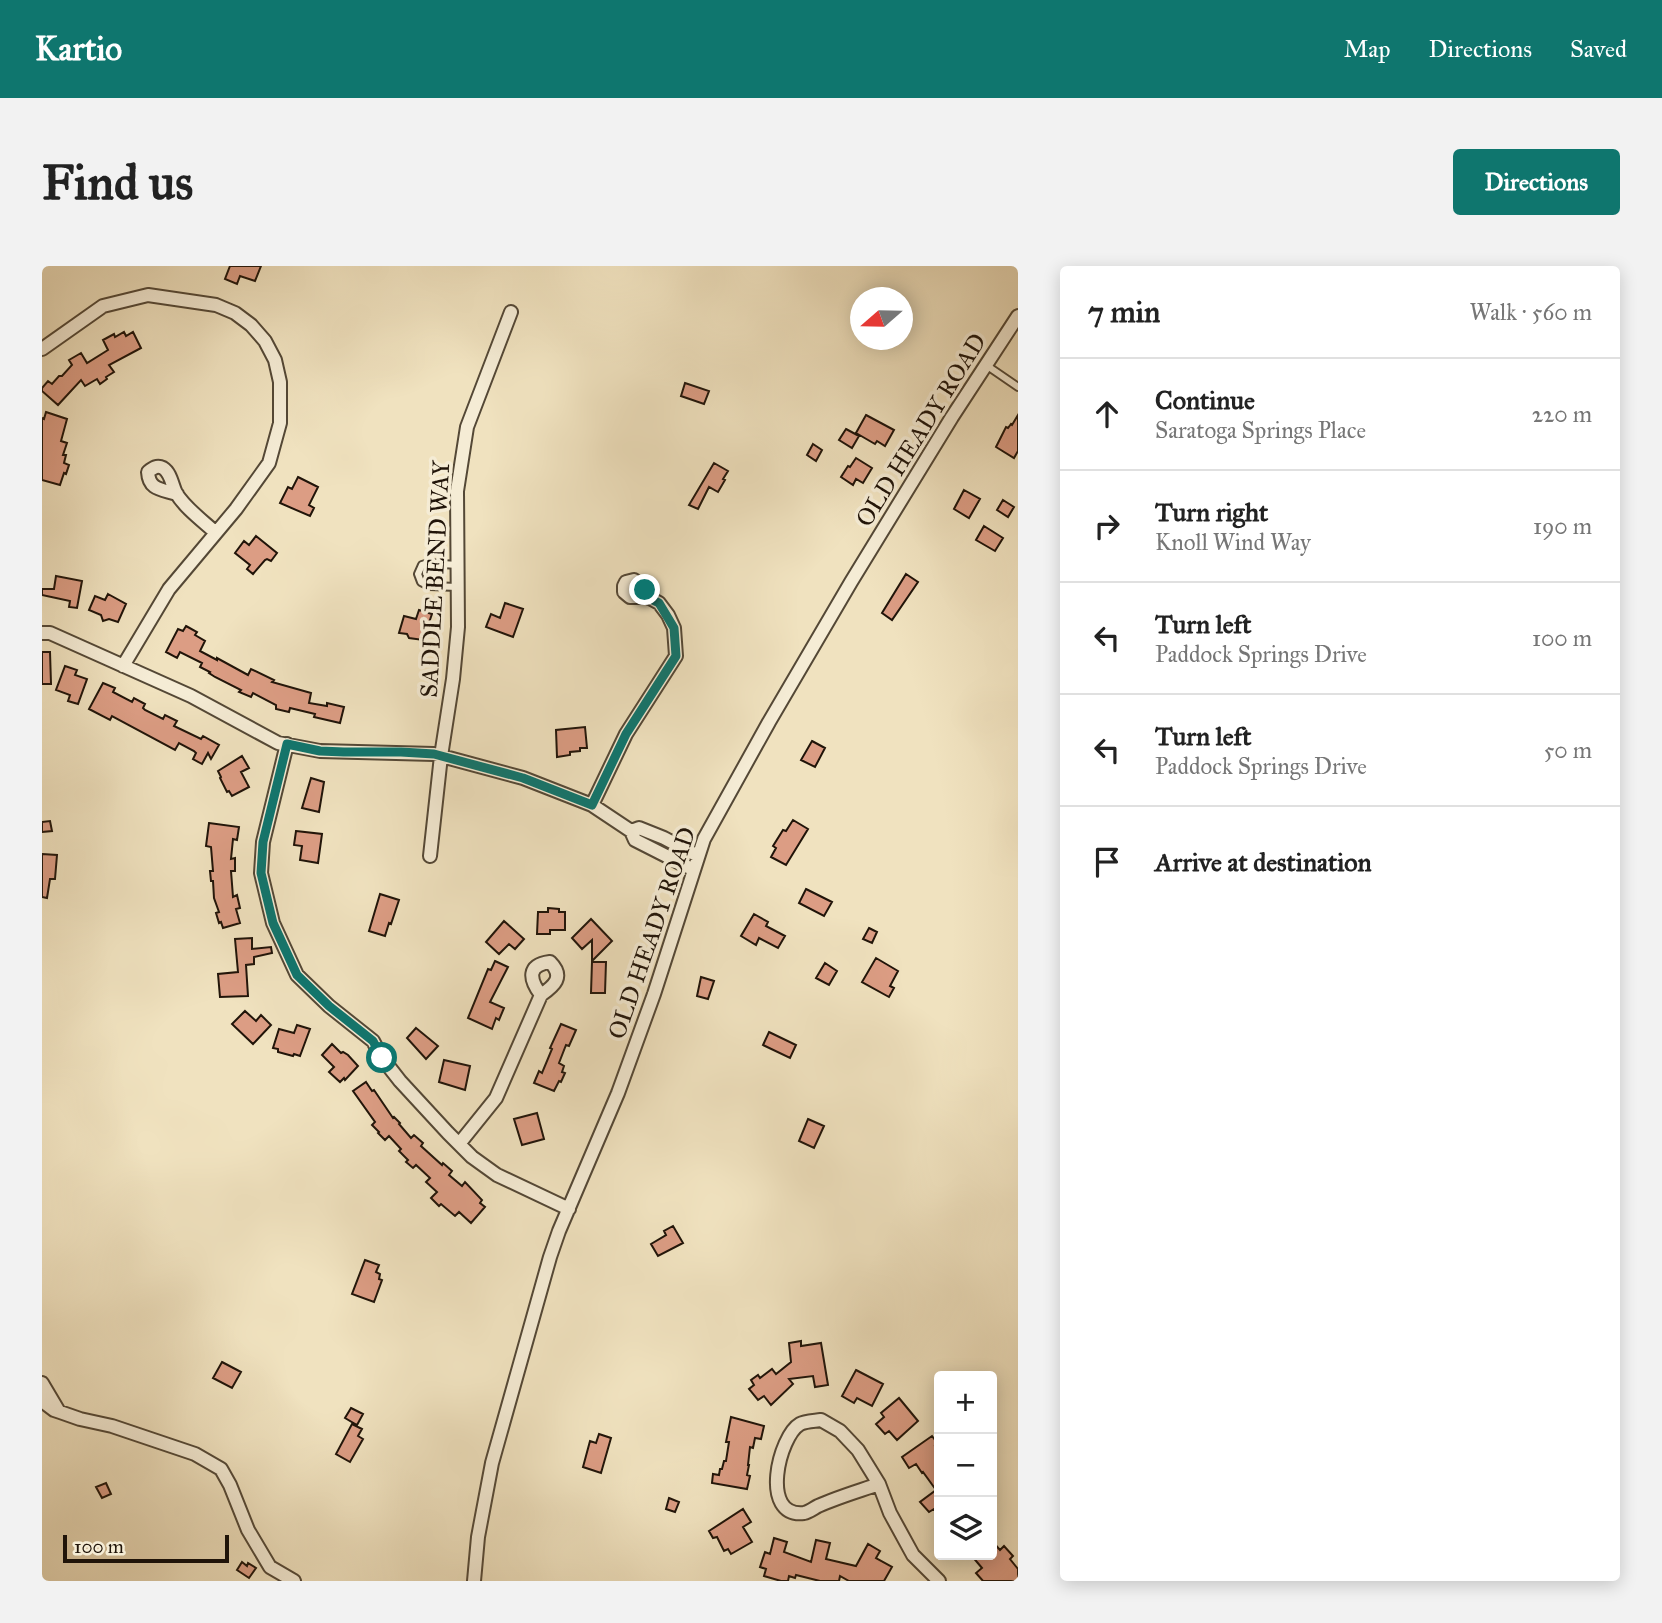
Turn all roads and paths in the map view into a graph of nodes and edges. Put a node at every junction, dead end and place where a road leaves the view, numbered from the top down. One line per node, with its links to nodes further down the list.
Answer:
1 (511, 312): 8 (street, SADDLE BEND WAY)
2 (1018, 316): 4 (street, OLD HEADY ROAD)
3 (42, 349): 7 (street)
4 (986, 365): 5 (lane); 18 (street, OLD HEADY ROAD)
5 (1018, 387)
6 (177, 494): 7 (street)
7 (216, 533): 12 (street)
8 (457, 565): 9 (street, SADDLE BEND WAY); 9 (lane)
9 (458, 587): 14 (street, SADDLE BEND WAY)
10 (649, 598): 15 (street)
11 (42, 633): 12 (street)
12 (123, 666): 13 (street)
13 (287, 744): 14 (street); 21 (street)
14 (441, 756): 15 (street); 17 (street, SADDLE BEND WAY)
15 (592, 805): 16 (street)
16 (631, 831): 18 (street); 19 (street)
17 (430, 856)
18 (698, 856): 19 (street, OLD HEADY ROAD)
19 (694, 870): 22 (street, OLD HEADY ROAD)
20 (541, 995): 21 (street)
21 (459, 1144): 22 (street)
22 (569, 1209): 28 (street, OLD HEADY ROAD)
23 (42, 1383): 25 (street)
24 (42, 1401): 25 (street)
25 (60, 1412): 27 (street)
26 (879, 1484): 26 (street); 29 (street)
27 (294, 1581)
28 (474, 1581)
29 (939, 1581)

